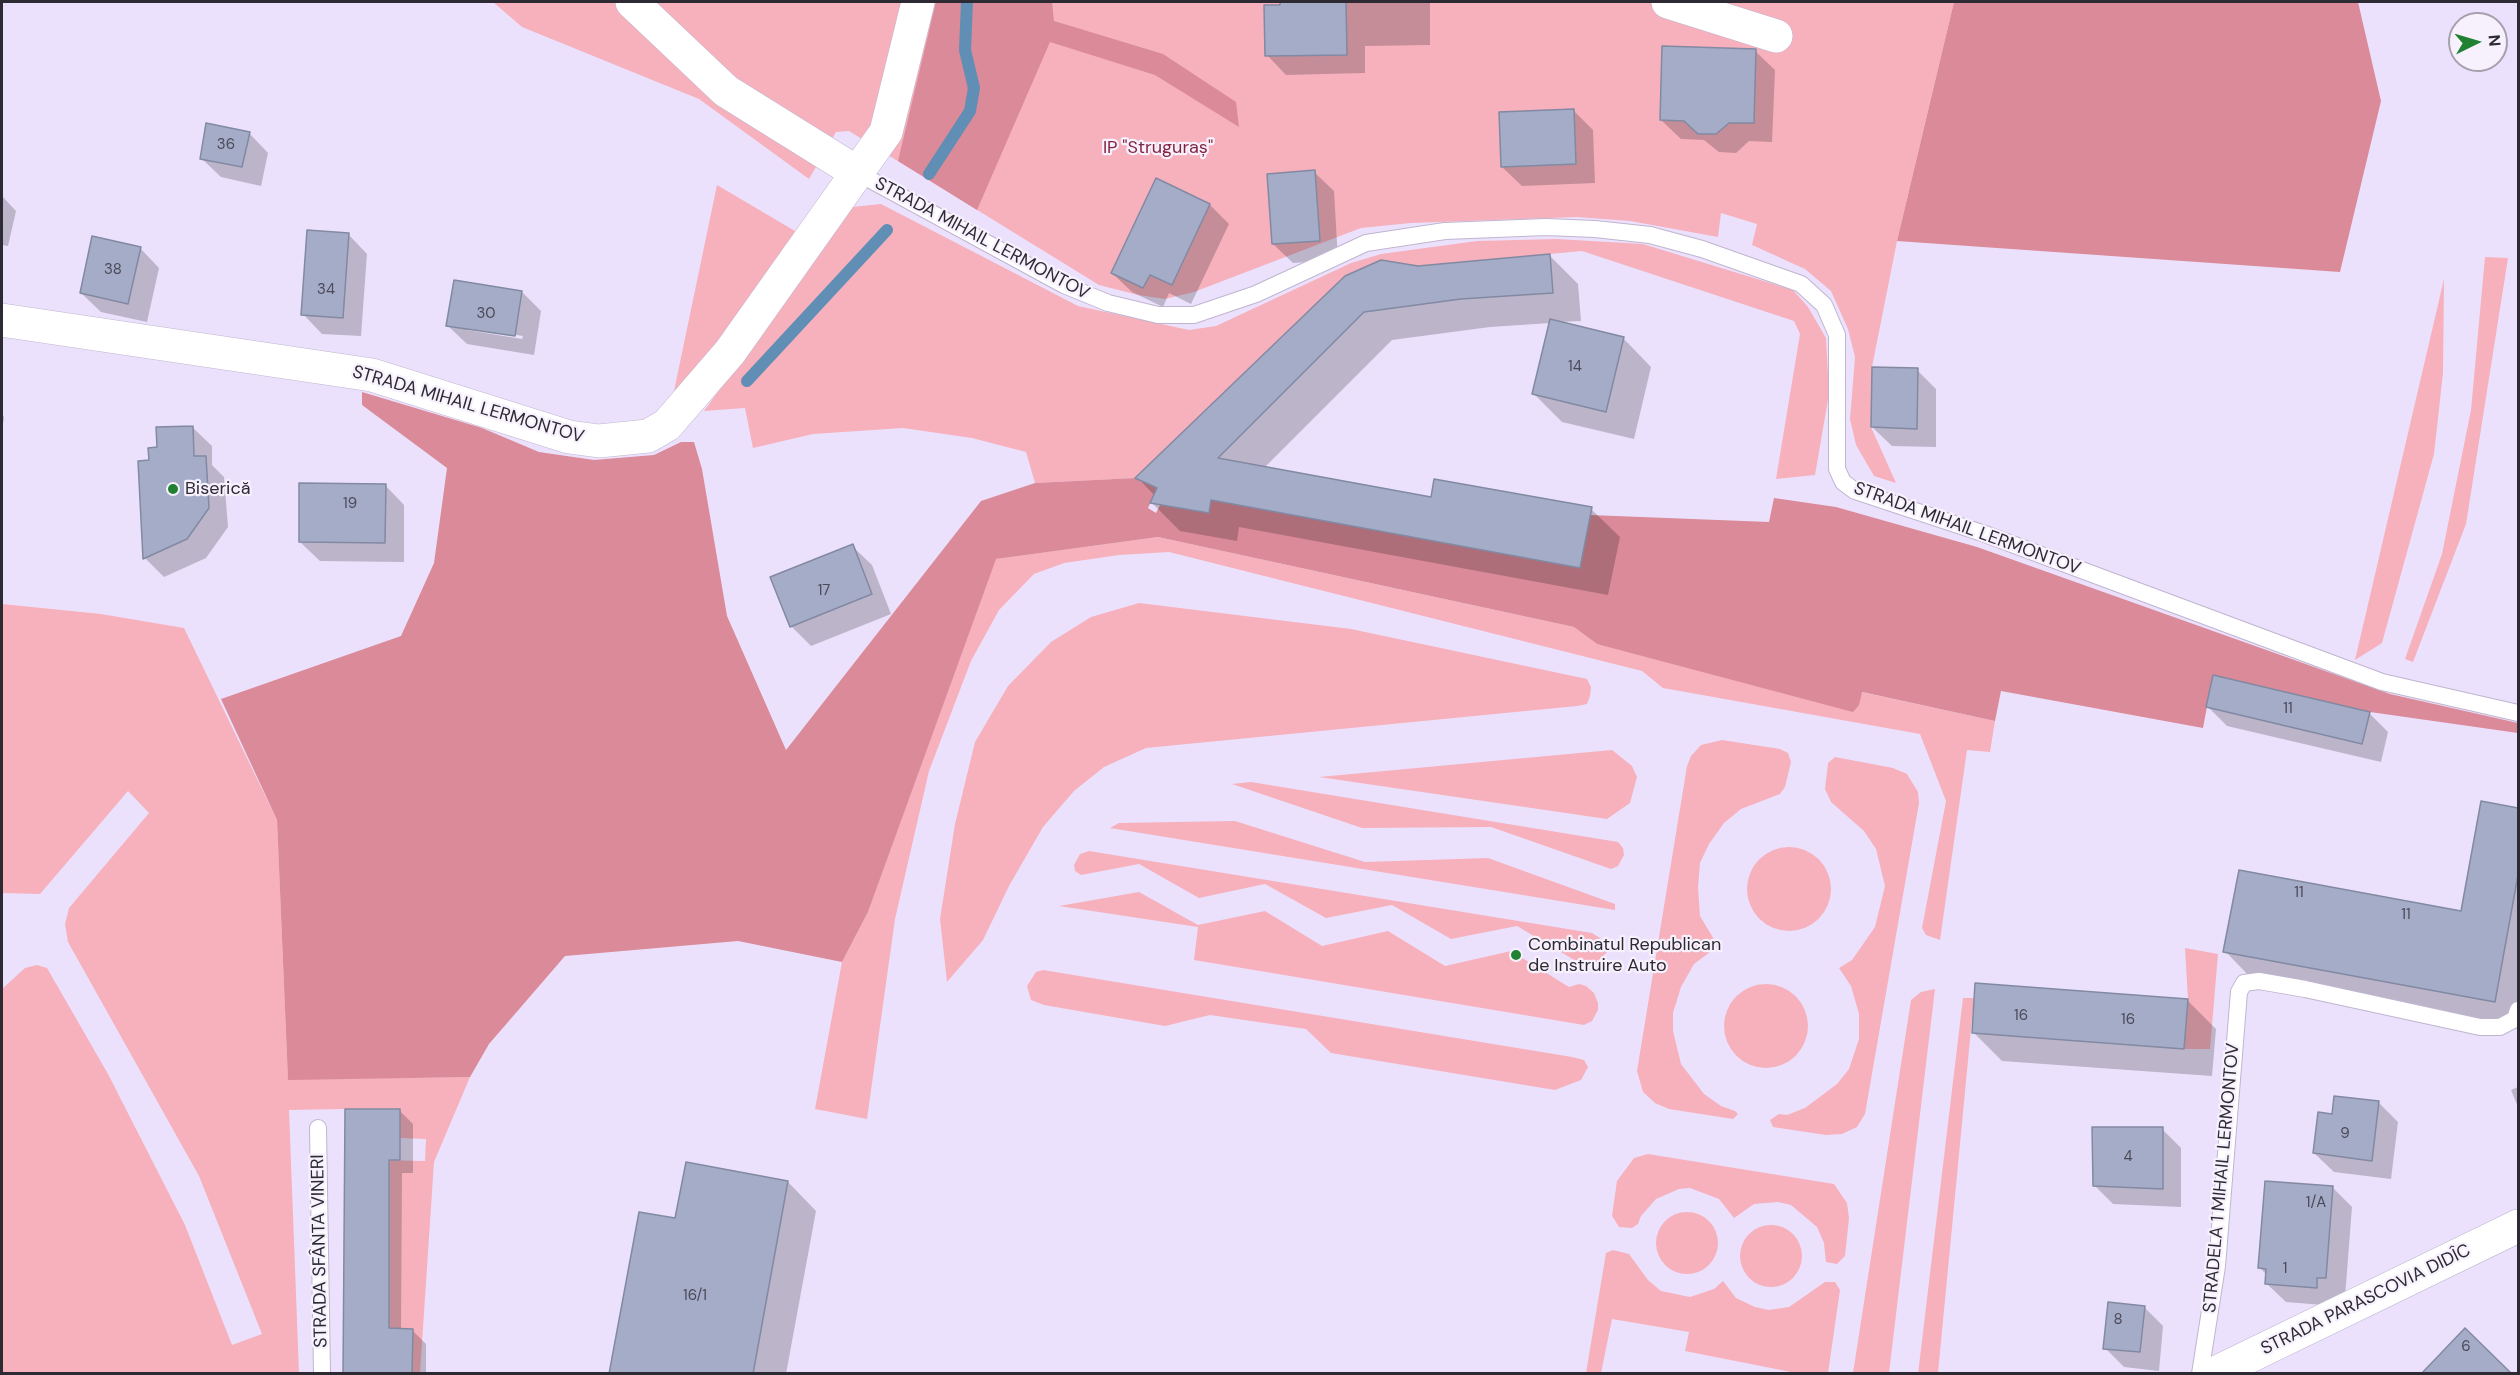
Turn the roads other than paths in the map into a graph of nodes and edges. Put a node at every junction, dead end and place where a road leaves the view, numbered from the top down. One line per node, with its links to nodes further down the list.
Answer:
1 (632, 2): 5 (street)
2 (918, 2): 5 (street)
3 (1668, 2): 4 (street)
4 (1776, 36)
5 (856, 172): 6 (street, STRADA MIHAIL LERMONTOV); 7 (lane, STRADA MIHAIL LERMONTOV)
6 (2, 320)
7 (2518, 713)
8 (2518, 1010): 12 (lane, STRADELA 1 MIHAIL LERMONTOV)
9 (318, 1128): 11 (lane, STRADA SFÂNTA VINERI)
10 (2518, 1226): 13 (street, STRADA PARASCOVIA DIDÎC)
11 (322, 1374)
12 (2200, 1374)
13 (2213, 1374)

